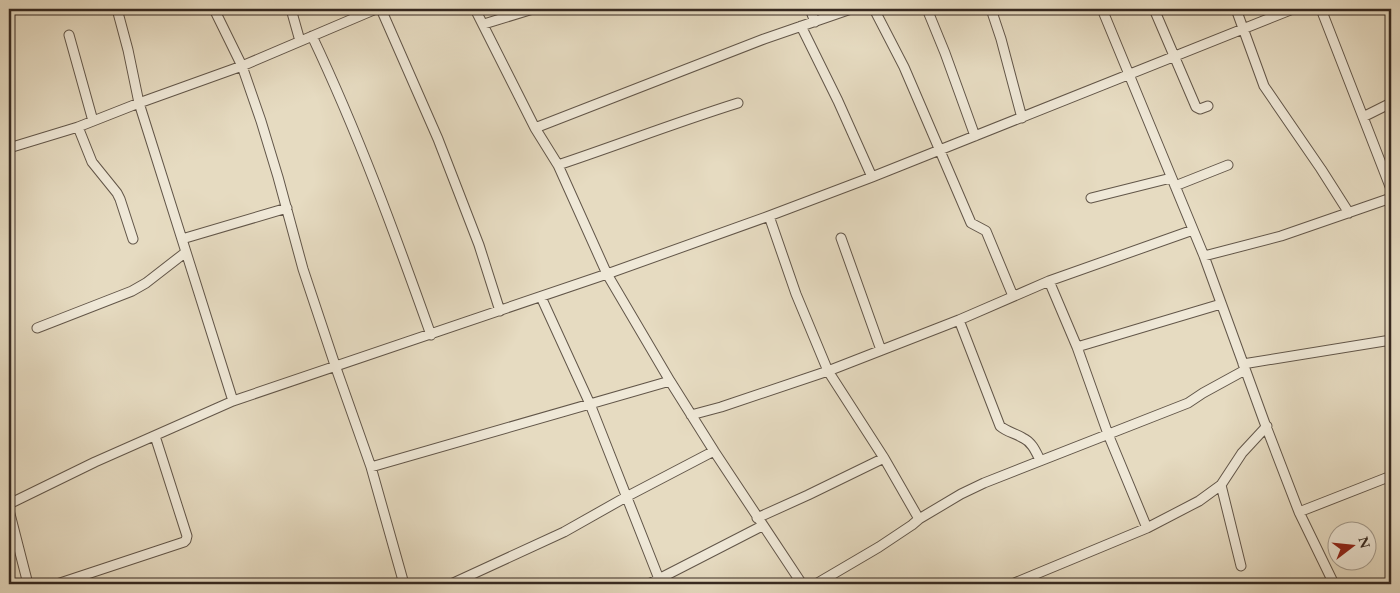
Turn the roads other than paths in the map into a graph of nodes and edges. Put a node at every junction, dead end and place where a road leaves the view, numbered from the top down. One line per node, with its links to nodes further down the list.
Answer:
1 (117, 9): 28 (street)
2 (214, 9): 26 (street)
3 (291, 9): 24 (street)
4 (376, 9): 23 (street)
5 (381, 9): 61 (street)
6 (475, 9): 19 (street)
7 (533, 9): 19 (street)
8 (810, 9): 18 (street)
9 (851, 9): 18 (street)
10 (874, 9): 39 (street)
11 (927, 9): 37 (street)
12 (991, 9): 33 (street)
13 (1102, 9): 27 (street)
14 (1154, 9): 25 (street)
15 (1236, 9): 21 (street)
16 (1293, 9): 21 (street)
17 (1321, 9): 32 (street)
18 (815, 22): 20 (street)
19 (484, 24): 36 (street)
20 (801, 26): 36 (street); 42 (street)
21 (1243, 29): 25 (street); 48 (street)
22 (69, 36): 34 (street)
23 (312, 36): 24 (street); 64 (street)
24 (300, 41): 26 (street)
25 (1174, 57): 27 (street); 31 (street)
26 (242, 66): 28 (street); 47 (street)
27 (1130, 75): 33 (street); 43 (street)
28 (139, 103): 34 (street); 53 (street)
29 (738, 103): 40 (street)
30 (1391, 104): 32 (street)
31 (1208, 106)
32 (1363, 117): 44 (street)
33 (1022, 118): 37 (street)
34 (93, 121): 35 (street)
35 (78, 127): 38 (street); 52 (street)
36 (535, 128): 40 (street)
37 (975, 136): 39 (street)
38 (9, 148)
39 (939, 150): 42 (street); 58 (street)
40 (558, 165): 56 (street)
41 (1228, 165): 43 (street)
42 (872, 177): 49 (street)
43 (1173, 182): 45 (street); 50 (street)
44 (1391, 189)
45 (1091, 198)
46 (1391, 198): 48 (street)
47 (287, 208): 53 (street); 69 (street)
48 (1349, 213): 55 (street)
49 (769, 216): 56 (street); 70 (street)
50 (1193, 230): 55 (street); 57 (street)
51 (840, 238): 67 (street)
52 (133, 239)
53 (182, 239): 54 (street)
54 (186, 252): 63 (street); 72 (street)
55 (1204, 256): 60 (street)
56 (607, 274): 59 (street); 71 (street)
57 (1049, 281): 58 (street); 66 (street)
58 (1013, 296): 62 (street)
59 (541, 297): 61 (street); 73 (street)
60 (1221, 304): 66 (street); 68 (street)
61 (500, 311): 64 (street)
62 (959, 320): 67 (street); 80 (street)
63 (37, 328)
64 (431, 335): 69 (street)
65 (1391, 340): 68 (street)
66 (1077, 347): 76 (street)
67 (881, 350): 70 (street)
68 (1244, 367): 75 (street); 76 (street)
69 (336, 368): 72 (street); 81 (street)
70 (828, 371): 74 (street); 79 (street)
71 (670, 381): 73 (street); 74 (street)
72 (233, 402): 77 (street)
73 (590, 404): 81 (street); 84 (street)
74 (691, 415): 78 (street)
75 (1267, 426): 83 (street); 87 (street)
76 (1108, 434): 80 (street); 90 (street)
77 (155, 436): 85 (street); 94 (street)
78 (714, 451): 84 (street); 89 (street)
79 (884, 458): 88 (street); 89 (street)
80 (1040, 460): 88 (street)
81 (371, 467): 95 (street)
82 (1391, 476): 87 (street)
83 (1221, 485): 90 (street); 91 (street)
84 (626, 497): 92 (street); 96 (street)
85 (9, 504)
86 (9, 510): 93 (street)
87 (1300, 512): 101 (street)
88 (919, 519): 99 (street)
89 (760, 522): 92 (street); 98 (street)
90 (1147, 528): 100 (street)
91 (1241, 566)
92 (660, 582): 97 (street)
93 (28, 584)
94 (57, 584)
95 (404, 584)
96 (450, 584)
97 (648, 584)
98 (802, 584)
99 (816, 584)
100 (1012, 584)
101 (1334, 584)

